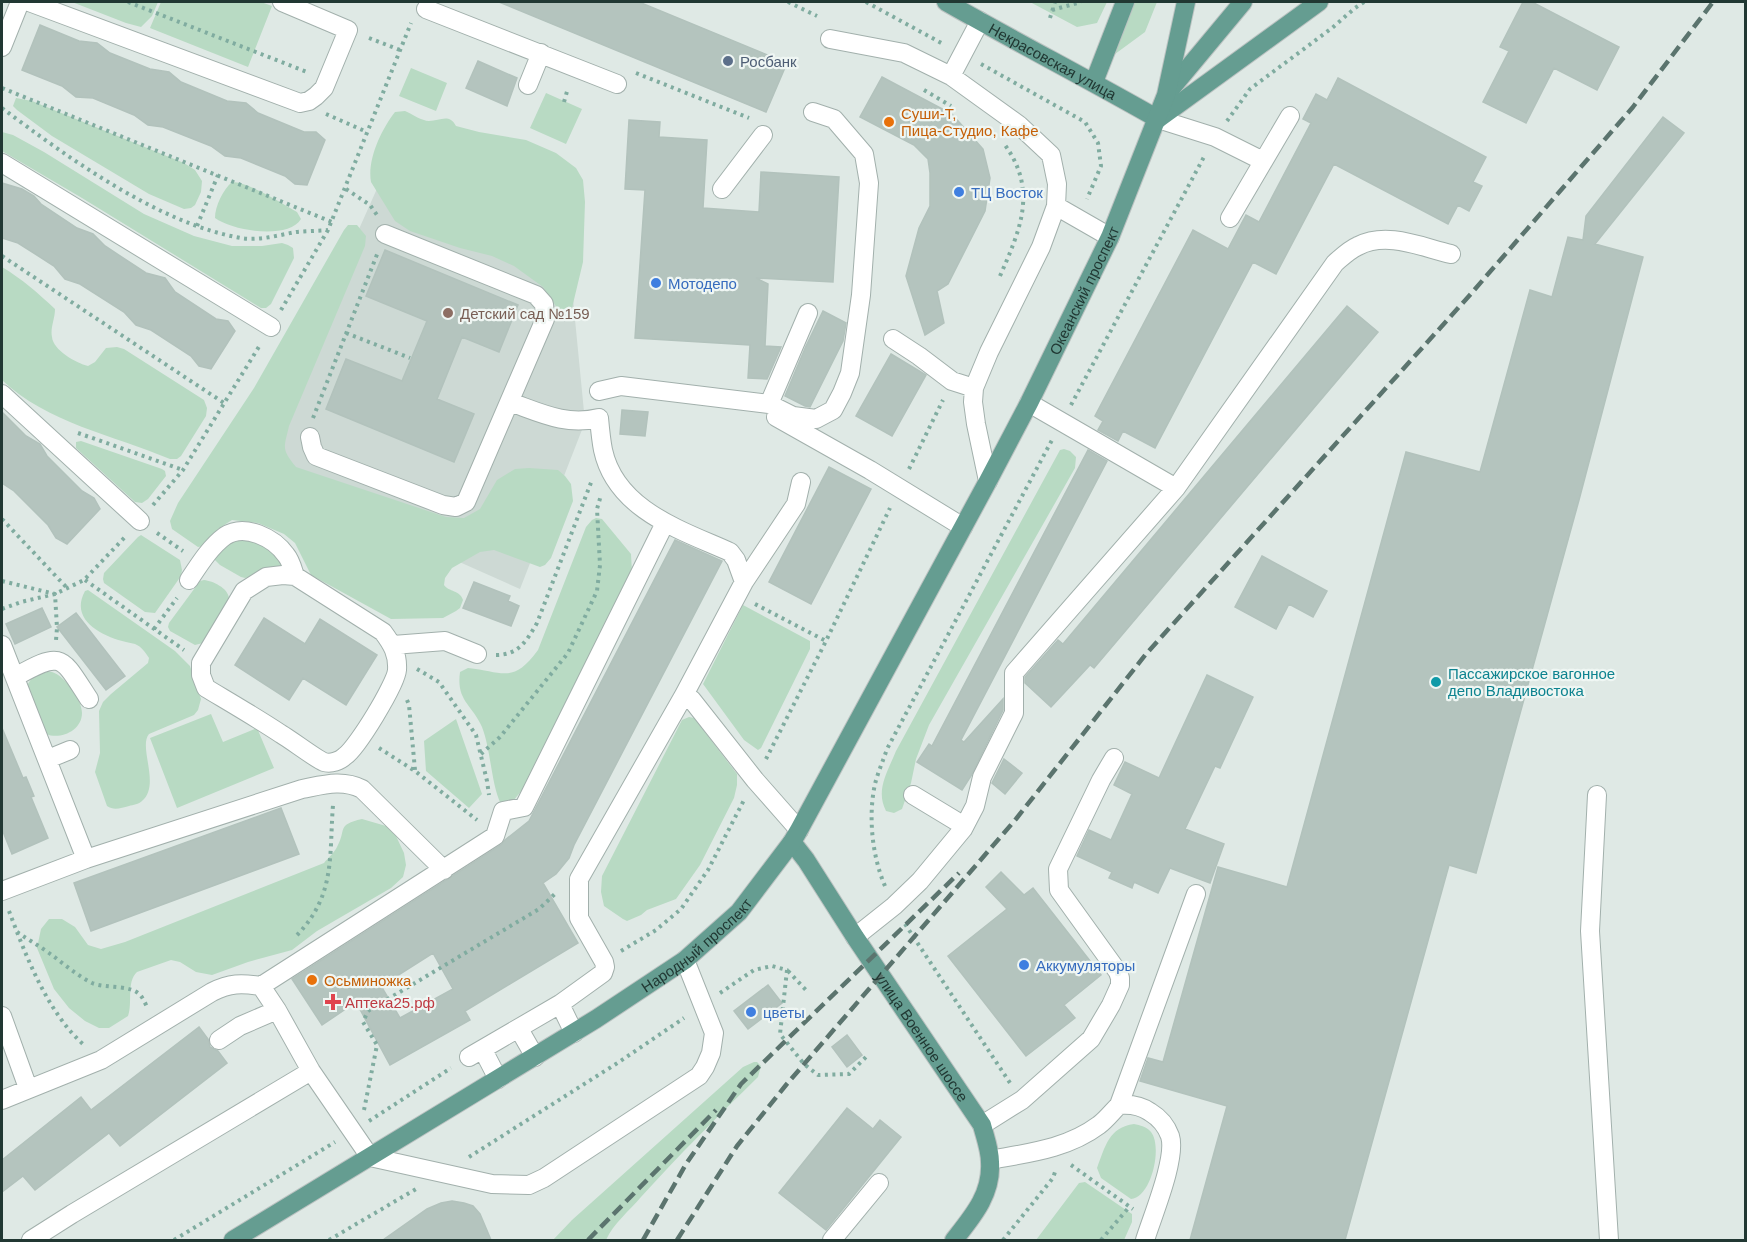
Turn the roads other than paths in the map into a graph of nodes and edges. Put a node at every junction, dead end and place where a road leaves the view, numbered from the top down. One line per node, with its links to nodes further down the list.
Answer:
1 (20, 2): 12 (street)
2 (29, 2): 3 (street)
3 (282, 2)
4 (946, 2): 10 (main road, Некрасовская улица)
5 (1125, 2): 15 (main road)
6 (1186, 2): 18 (main road, Океанский проспект)
7 (1243, 2): 18 (main road, Океанский проспект)
8 (1319, 2): 21 (main road)
9 (426, 9): 13 (street)
10 (980, 21): 14 (street); 15 (main road, Некрасовская улица)
11 (830, 39): 14 (street)
12 (2, 47)
13 (541, 53): 16 (street); 17 (street)
14 (951, 76): 26 (street)
15 (1094, 82): 21 (main road, Некрасовская улица)
16 (618, 84)
17 (528, 85)
18 (1166, 95): 21 (main road, Океанский проспект)
19 (813, 112): 40 (street)
20 (1290, 116): 23 (street)
21 (1158, 119): 23 (street); 29 (main road, Океанский проспект)
22 (763, 135): 25 (street)
23 (1263, 161): 27 (street)
24 (2, 162): 32 (street)
25 (722, 189)
26 (1056, 206): 29 (street); 34 (street)
27 (1230, 218)
28 (385, 234): 37 (street)
29 (1110, 237): 39 (main road, Океанский проспект)
30 (1450, 254): 44 (street)
31 (808, 313): 40 (street)
32 (271, 327)
33 (893, 339): 34 (street)
34 (974, 388): 42 (street)
35 (599, 391): 38 (street)
36 (2, 394): 45 (street)
37 (510, 402): 41 (street); 46 (street)
38 (750, 402): 40 (street); 47 (street)
39 (1029, 403): 42 (main road, Океанский проспект); 44 (street)
40 (769, 404)
41 (310, 437)
42 (988, 481): 47 (main road, Народный проспект)
43 (801, 482): 50 (street)
44 (1176, 488): 64 (street)
45 (140, 521)
46 (664, 523): 50 (street); 67 (street)
47 (963, 527): 65 (main road, Народный проспект)
48 (296, 576): 49 (street); 52 (street); 60 (street)
49 (189, 580)
50 (741, 589): 55 (street)
51 (2, 645): 54 (street)
52 (393, 645): 53 (street); 60 (street)
53 (477, 654)
54 (15, 677): 56 (street); 59 (street)
55 (684, 695): 65 (street); 73 (street)
56 (89, 699)
57 (70, 750): 59 (street)
58 (1114, 758): 85 (street)
59 (48, 759): 66 (street)
60 (324, 762): 61 (street)
61 (328, 784): 66 (street); 67 (street)
62 (913, 795): 64 (street)
63 (1597, 795): 94 (street)
64 (963, 829): 70 (street)
65 (795, 836): 70 (main road, улица Военное шоссе); 71 (main road, Народный проспект)
66 (86, 859): 69 (street)
67 (444, 870): 72 (street)
68 (1196, 894): 84 (street)
69 (3, 896)
70 (855, 937): 85 (main road, улица Военное шоссе)
71 (686, 960): 77 (main road, Народный проспект); 86 (street)
72 (261, 986): 74 (street); 82 (street)
73 (560, 1004): 76 (street); 77 (street)
74 (277, 1010): 78 (street); 80 (street)
75 (2, 1016): 82 (street)
76 (519, 1029): 79 (street); 81 (street)
77 (574, 1033): 79 (main road, Народный проспект)
78 (219, 1040)
79 (535, 1056): 81 (main road, Народный проспект)
80 (311, 1071): 86 (street); 89 (street)
81 (498, 1079): 86 (main road, Народный проспект)
82 (28, 1088): 83 (street)
83 (2, 1100)
84 (1119, 1105): 87 (street); 93 (street)
85 (982, 1125): 87 (main road, улица Военное шоссе)
86 (370, 1157): 90 (main road, Народный проспект)
87 (990, 1160): 92 (main road, улица Военное шоссе)
88 (879, 1182): 91 (street)
89 (31, 1240)
90 (233, 1240)
91 (832, 1240)
92 (954, 1240)
93 (1145, 1240)
94 (1609, 1240)

